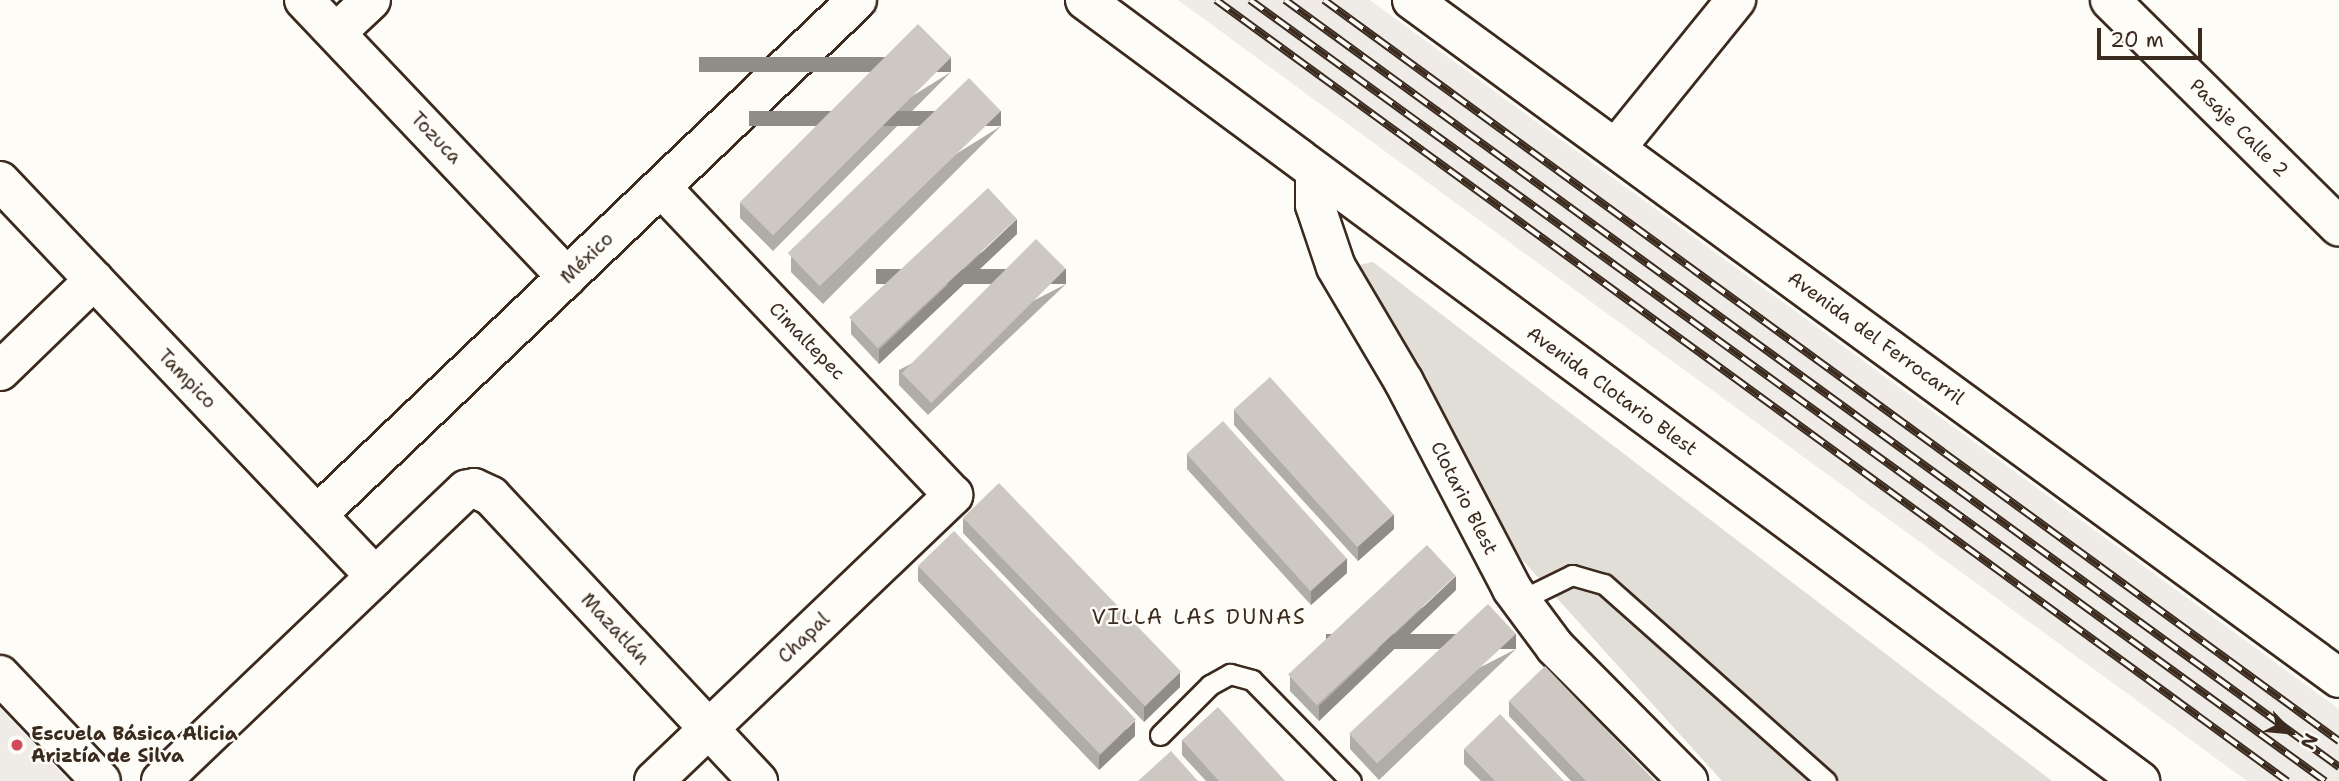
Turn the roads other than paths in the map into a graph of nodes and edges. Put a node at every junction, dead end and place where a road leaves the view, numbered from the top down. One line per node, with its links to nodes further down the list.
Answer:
1 (304, 0): 8 (street, Tozuca)
2 (371, 0): 8 (street)
3 (857, 0): 12 (street, México)
4 (1085, 0): 10 (street, Avenida Clotario Blest)
5 (1412, 0): 9 (street, Avenida del Ferrocarril)
6 (1736, 0): 9 (street)
7 (2110, 0): 13 (street, Pasaje Calle 2)
8 (336, 33): 14 (street, Tozuca)
9 (1616, 148): 21 (street, Avenida del Ferrocarril)
10 (1315, 171): 20 (street, Clotario Blest); 32 (street, Avenida Clotario Blest)
11 (0, 181): 15 (street, Tampico)
12 (661, 187): 14 (street, México); 17 (street, Cimaltepec)
13 (2339, 227)
14 (567, 277): 18 (street, México)
15 (94, 280): 16 (street); 18 (street, Tampico)
16 (0, 371)
17 (953, 495): 23 (street, Chapal)
18 (317, 515): 19 (street, Tampico)
19 (375, 576): 23 (street, Mazatlán); 26 (street)
20 (1519, 601): 30 (street, Clotario Blest); 31 (lane)
21 (2336, 670)
22 (0, 675): 25 (street)
23 (709, 729): 27 (street, Chapal); 28 (street, Mazatlán)
24 (1160, 735): 29 (lane)
25 (101, 781)
26 (161, 781)
27 (654, 781)
28 (758, 781)
29 (1351, 781)
30 (1688, 781)
31 (1826, 781)
32 (2140, 781)

